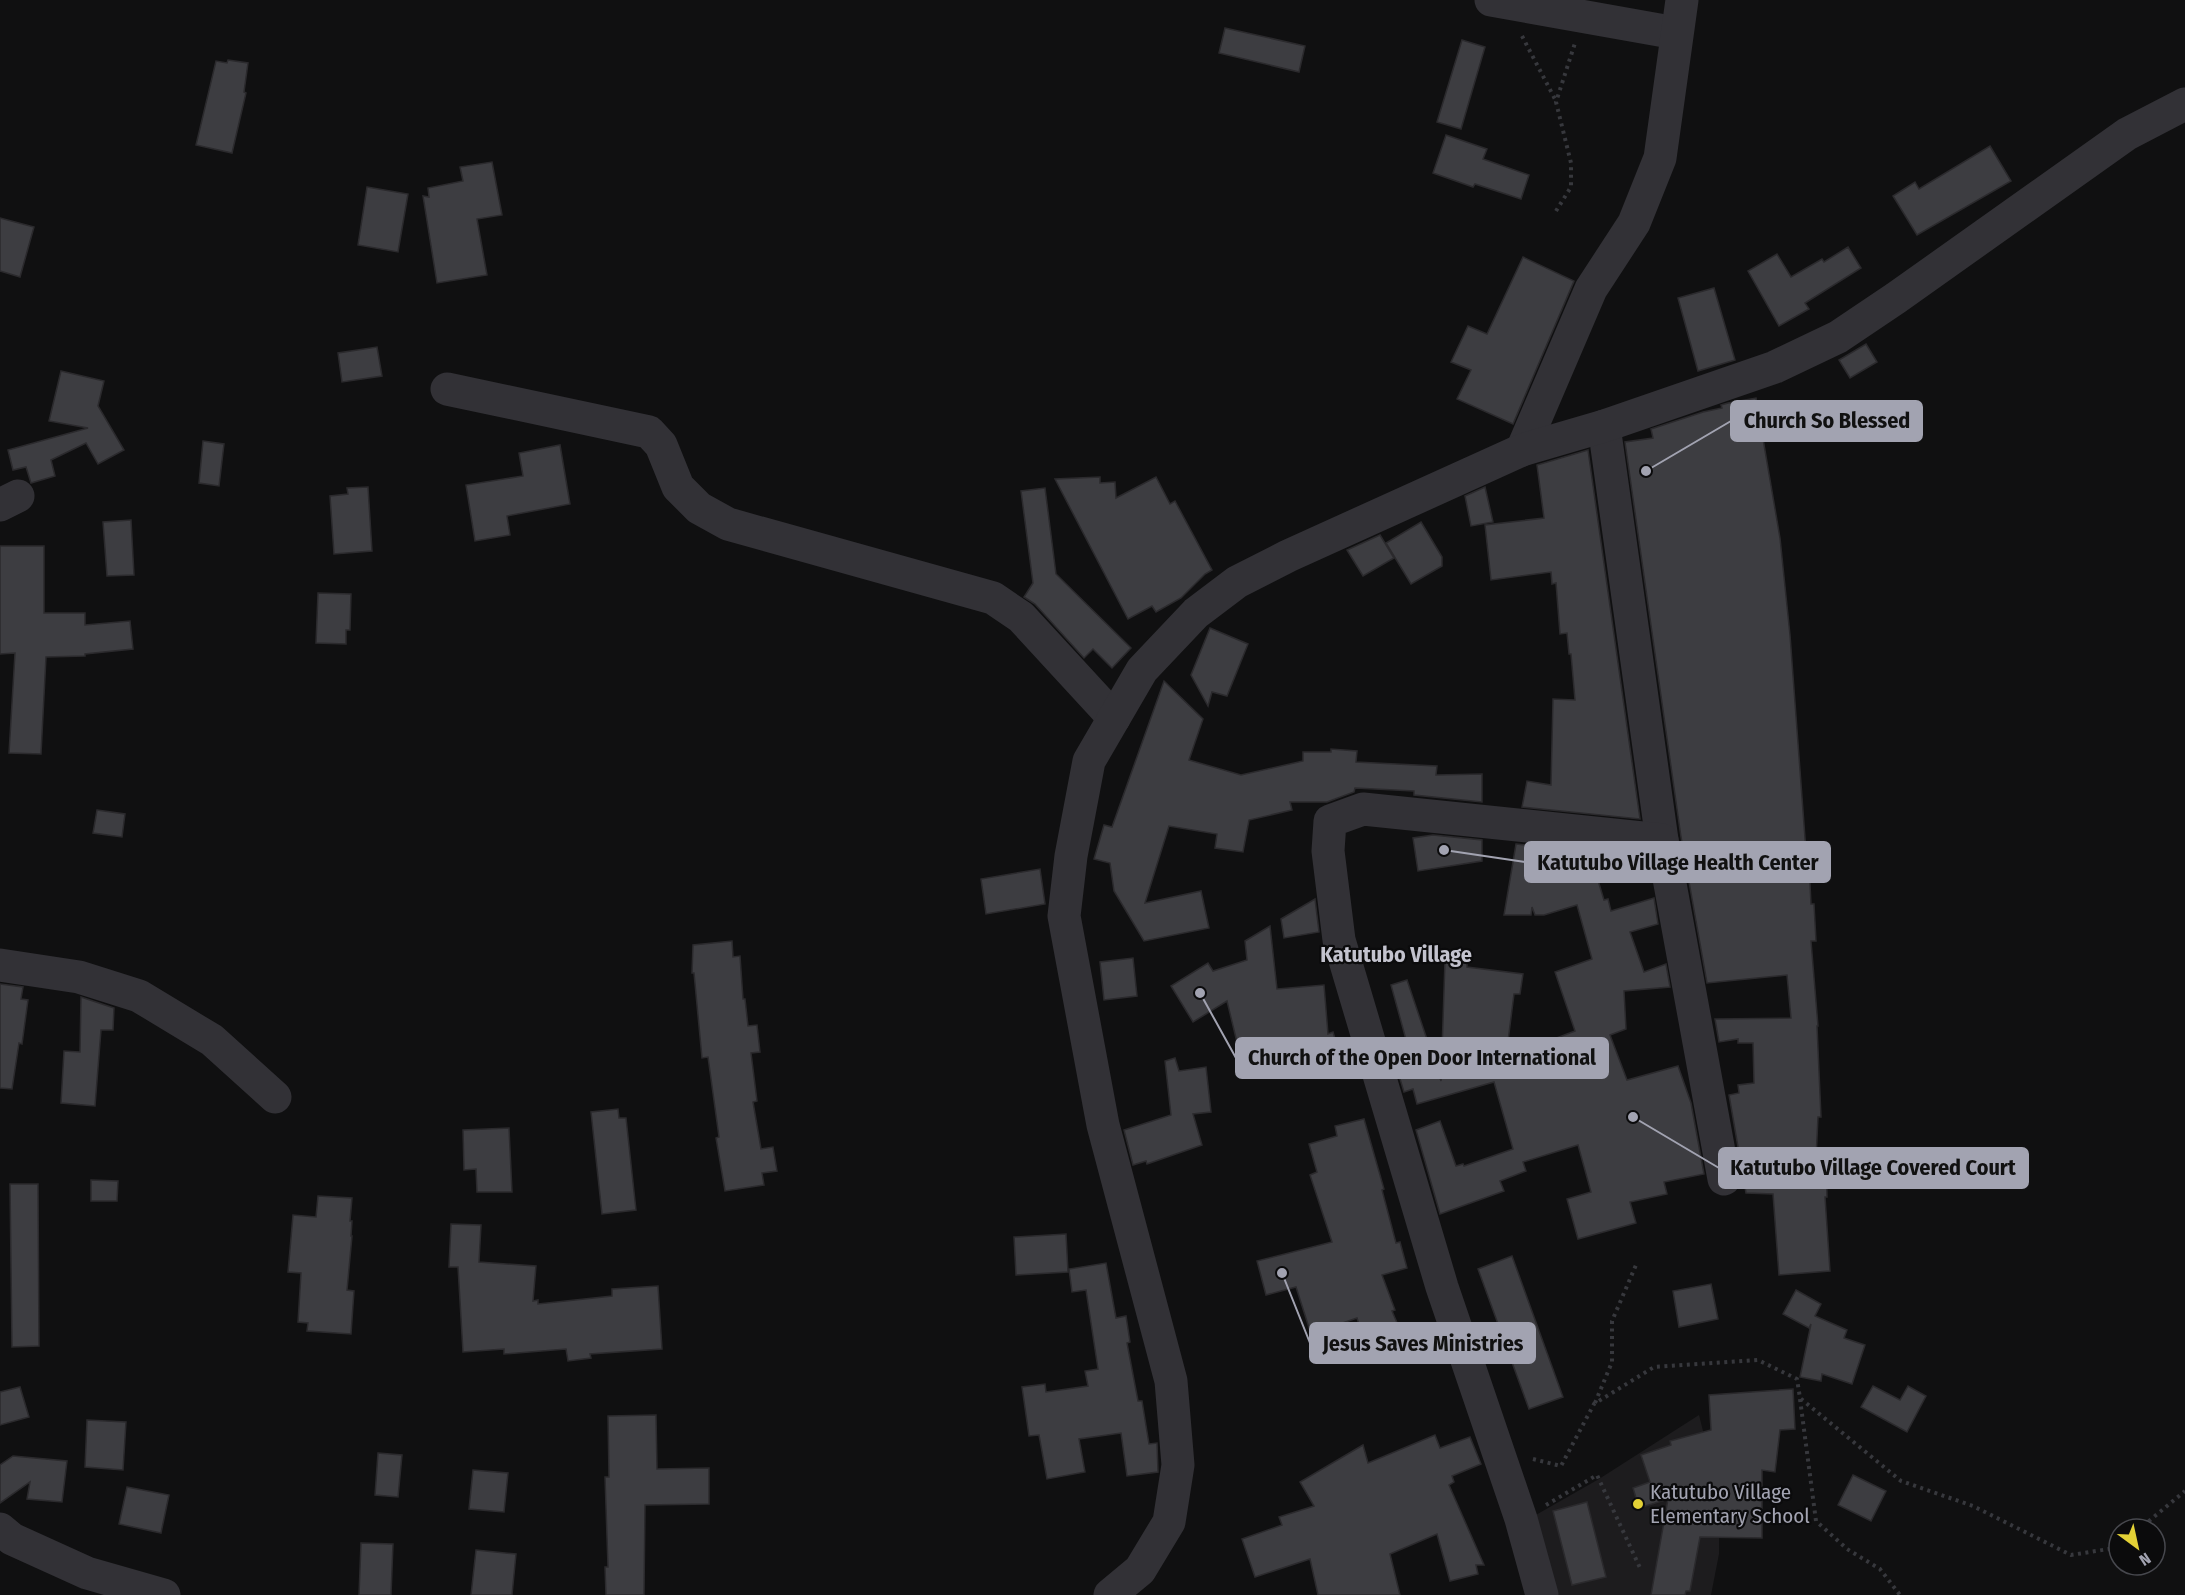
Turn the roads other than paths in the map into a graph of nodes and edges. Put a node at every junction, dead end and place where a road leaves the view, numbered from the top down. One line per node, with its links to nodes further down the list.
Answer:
1 (1682, 0): 3 (street)
2 (1498, 2): 3 (street)
3 (1676, 33): 7 (street)
4 (2185, 104): 6 (street)
5 (447, 389): 8 (street)
6 (1604, 426): 7 (street); 9 (street)
7 (1522, 450): 8 (street)
8 (1114, 718): 15 (street)
9 (1662, 840): 12 (street); 16 (street)
10 (0, 965): 11 (street)
11 (275, 1097)
12 (1724, 1179)
13 (0, 1529): 14 (street)
14 (164, 1595)
15 (1110, 1595)
16 (1542, 1595)

